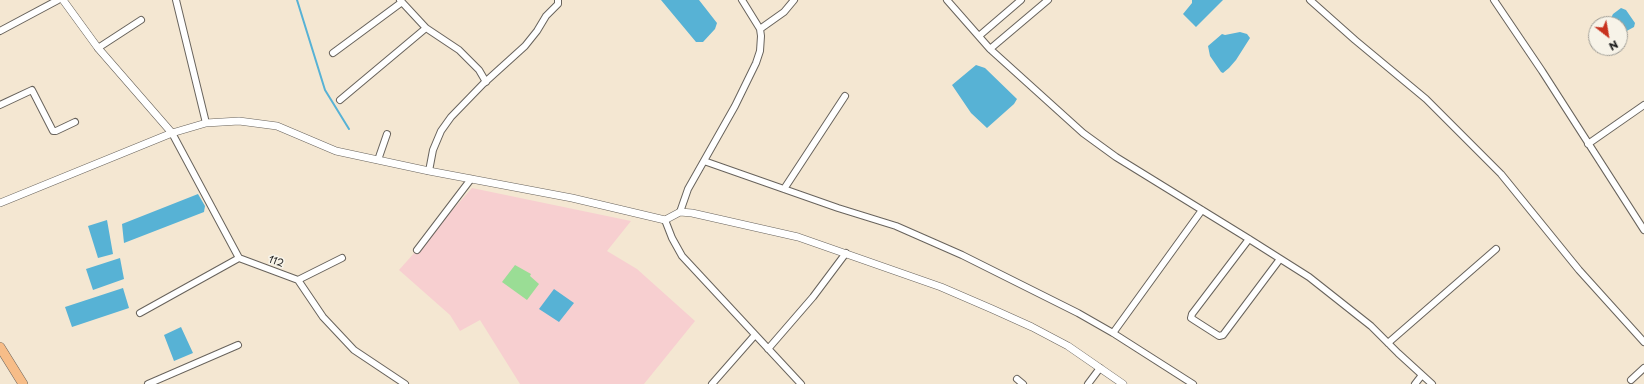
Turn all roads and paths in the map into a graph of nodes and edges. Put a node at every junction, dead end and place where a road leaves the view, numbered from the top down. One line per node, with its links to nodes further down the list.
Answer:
1 (58, 0): 16 (street)
2 (63, 0): 18 (street)
3 (176, 0): 27 (street)
4 (558, 0): 21 (street)
5 (742, 0): 15 (street)
6 (794, 0): 15 (street)
7 (947, 0): 17 (street)
8 (1021, 0): 17 (street)
9 (1048, 0): 19 (street)
10 (1310, 0): 52 (street)
11 (1494, 0): 30 (street)
12 (401, 1): 14 (street); 20 (street)
13 (141, 20): 18 (street)
14 (426, 28): 21 (street); 23 (street)
15 (760, 29): 32 (street)
16 (0, 31)
17 (978, 36): 19 (street)
18 (98, 48): 28 (street)
19 (990, 49): 37 (street)
20 (333, 53)
21 (486, 82): 33 (street)
22 (845, 96): 35 (street)
23 (340, 100)
24 (0, 105): 26 (street)
25 (1644, 106): 30 (street)
26 (75, 122)
27 (206, 123): 28 (street); 31 (street)
28 (172, 133): 36 (street); 45 (street)
29 (387, 134): 31 (street)
30 (1588, 144): 40 (street)
31 (378, 160): 33 (street)
32 (704, 161): 35 (street); 38 (street)
33 (429, 171): 34 (street)
34 (471, 179): 39 (street); 43 (street)
35 (784, 189): 50 (street)
36 (0, 203)
37 (1202, 210): 41 (street); 50 (street)
38 (680, 212): 39 (street); 44 (street)
39 (665, 220): 51 (street)
40 (1644, 230)
41 (1249, 239): 47 (street); 47 (street)
42 (1496, 249): 53 (street)
43 (417, 250)
44 (846, 254): 56 (street); 57 (street)
45 (239, 258): 48 (street, 112); 49 (street)
46 (342, 258): 48 (street)
47 (1280, 259): 53 (street)
48 (298, 280): 64 (street)
49 (140, 313)
50 (1113, 333): 70 (street)
51 (755, 335): 56 (street); 65 (street)
52 (1644, 342)
53 (1388, 343): 59 (street)
54 (238, 345): 63 (street)
55 (0, 347): 62 (main road)
56 (768, 349): 66 (street)
57 (1100, 368): 68 (street); 69 (street)
58 (1644, 368): 61 (street)
59 (1422, 375): 71 (street); 72 (street)
60 (1017, 379): 67 (street)
61 (1631, 380)
62 (23, 384)
63 (148, 384)
64 (405, 384)
65 (712, 384)
66 (801, 384)
67 (1023, 384)
68 (1088, 384)
69 (1124, 384)
70 (1193, 384)
71 (1415, 384)
72 (1432, 384)

